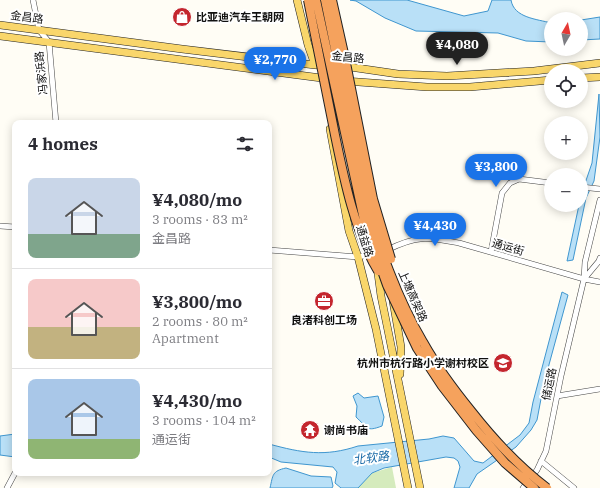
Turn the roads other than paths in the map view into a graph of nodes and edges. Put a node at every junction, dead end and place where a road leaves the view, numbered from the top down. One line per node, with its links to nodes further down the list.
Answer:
1 (33, 0): 10 (street, 冯家浜路)
2 (297, 0): 14 (main road)
3 (309, 0): 14 (main road, 通益路); 38 (highway, bridge)
4 (316, 0): 38 (highway, 上塘高架路, bridge)
5 (325, 0): 39 (highway, 上塘高架路, bridge)
6 (328, 0): 15 (main road, 通益路)
7 (332, 0): 39 (highway, bridge)
8 (336, 0): 16 (main road)
9 (0, 25): 10 (main road, 金昌路)
10 (39, 30): 12 (street, 冯家浜路); 14 (main road, 金昌路)
11 (0, 36): 12 (main road, 金昌路)
12 (48, 42): 18 (main road, 金昌路); 23 (street, 冯家浜路)
13 (600, 63): 16 (main road, 金昌路)
14 (315, 65): 15 (main road, 金昌路); 18 (main road, 通益路)
15 (342, 66): 16 (main road, 金昌路); 20 (main road, 通益路)
16 (350, 67): 22 (main road)
17 (600, 77): 19 (main road)
18 (320, 78): 20 (main road, 金昌路); 34 (main road, 通益路)
19 (588, 78)
20 (344, 81): 22 (main road, 金昌路); 33 (main road, 通益路)
21 (544, 81): 22 (main road, 金昌路)
22 (352, 82): 31 (main road)
23 (56, 120)
24 (544, 182): 32 (street)
25 (588, 188): 26 (street)
26 (600, 189)
27 (600, 200): 36 (street, 储运路)
28 (0, 226): 29 (street)
29 (12, 227)
30 (272, 250): 34 (street, 通运街)
31 (386, 250): 32 (street, 通运街); 33 (street, 通运街); 40 (main road)
32 (491, 252): 36 (street, 通运街)
33 (376, 254): 34 (street, 通运街); 40 (main road, 通益路)
34 (358, 257): 47 (main road, 通益路)
35 (600, 258): 36 (street)
36 (584, 279): 37 (street, 通运街); 42 (street, 储运路)
37 (600, 282)
38 (387, 284): 50 (highway, 上塘高架路, bridge)
39 (412, 322): 51 (highway, 上塘高架路, bridge)
40 (399, 383): 48 (main road, 通益路)
41 (600, 389): 42 (street)
42 (557, 396): 43 (street, 储运路)
43 (541, 461): 49 (street, 储运路); 52 (street)
44 (13, 476): 46 (street)
45 (0, 487): 46 (street)
46 (6, 488)
47 (408, 488)
48 (420, 488)
49 (523, 488)
50 (534, 488)
51 (547, 488)
52 (574, 488)

